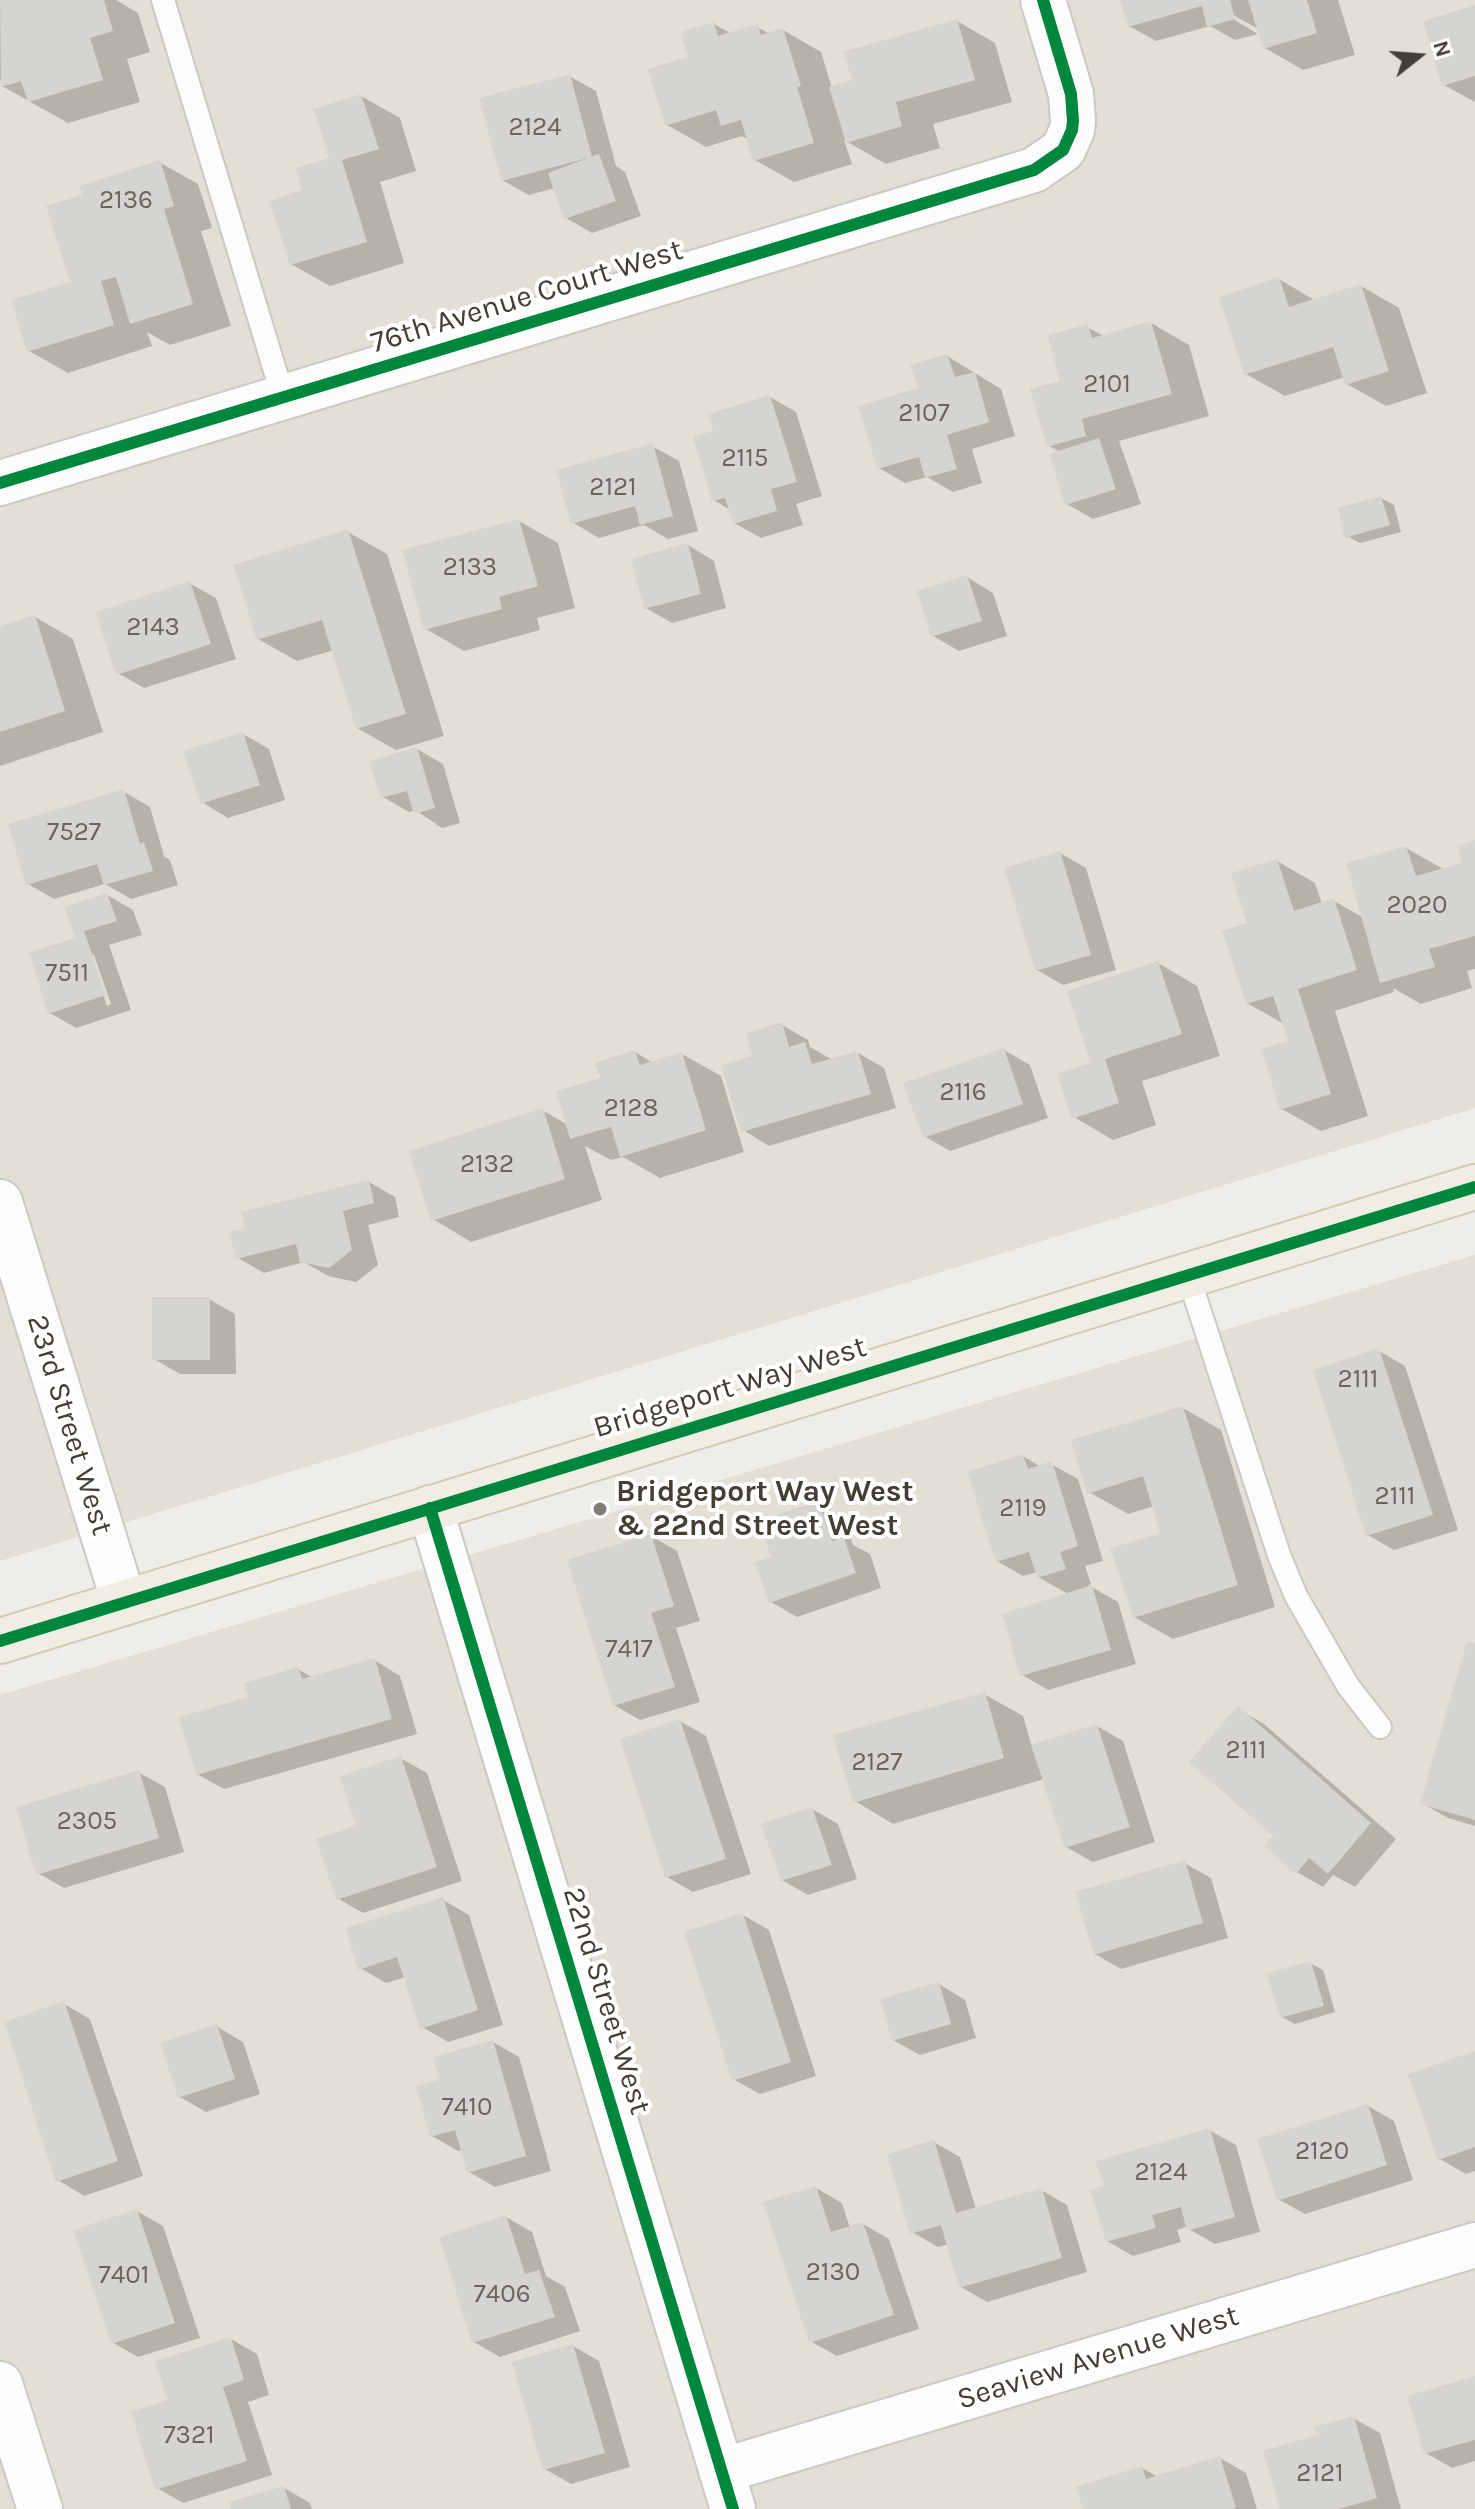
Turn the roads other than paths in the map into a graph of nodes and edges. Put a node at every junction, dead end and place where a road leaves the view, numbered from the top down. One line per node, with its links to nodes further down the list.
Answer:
1 (163, 0): 3 (lane)
2 (1043, 0): 3 (street, 76th Avenue Court West)
3 (283, 397): 4 (street, 76th Avenue Court West)
4 (0, 483)
5 (1475, 1187): 7 (main road, Bridgeport Way West)
6 (0, 1202): 9 (street, 23rd Street West)
7 (1188, 1275): 8 (main road, Bridgeport Way West); 11 (lane)
8 (430, 1508): 9 (main road, Bridgeport Way West); 14 (street, 22nd Street West)
9 (124, 1602): 10 (main road, Bridgeport Way West)
10 (0, 1641)
11 (1380, 1727)
12 (1475, 2245): 14 (street, Seaview Avenue West)
13 (0, 2384): 15 (street)
14 (727, 2490)
15 (40, 2509)

